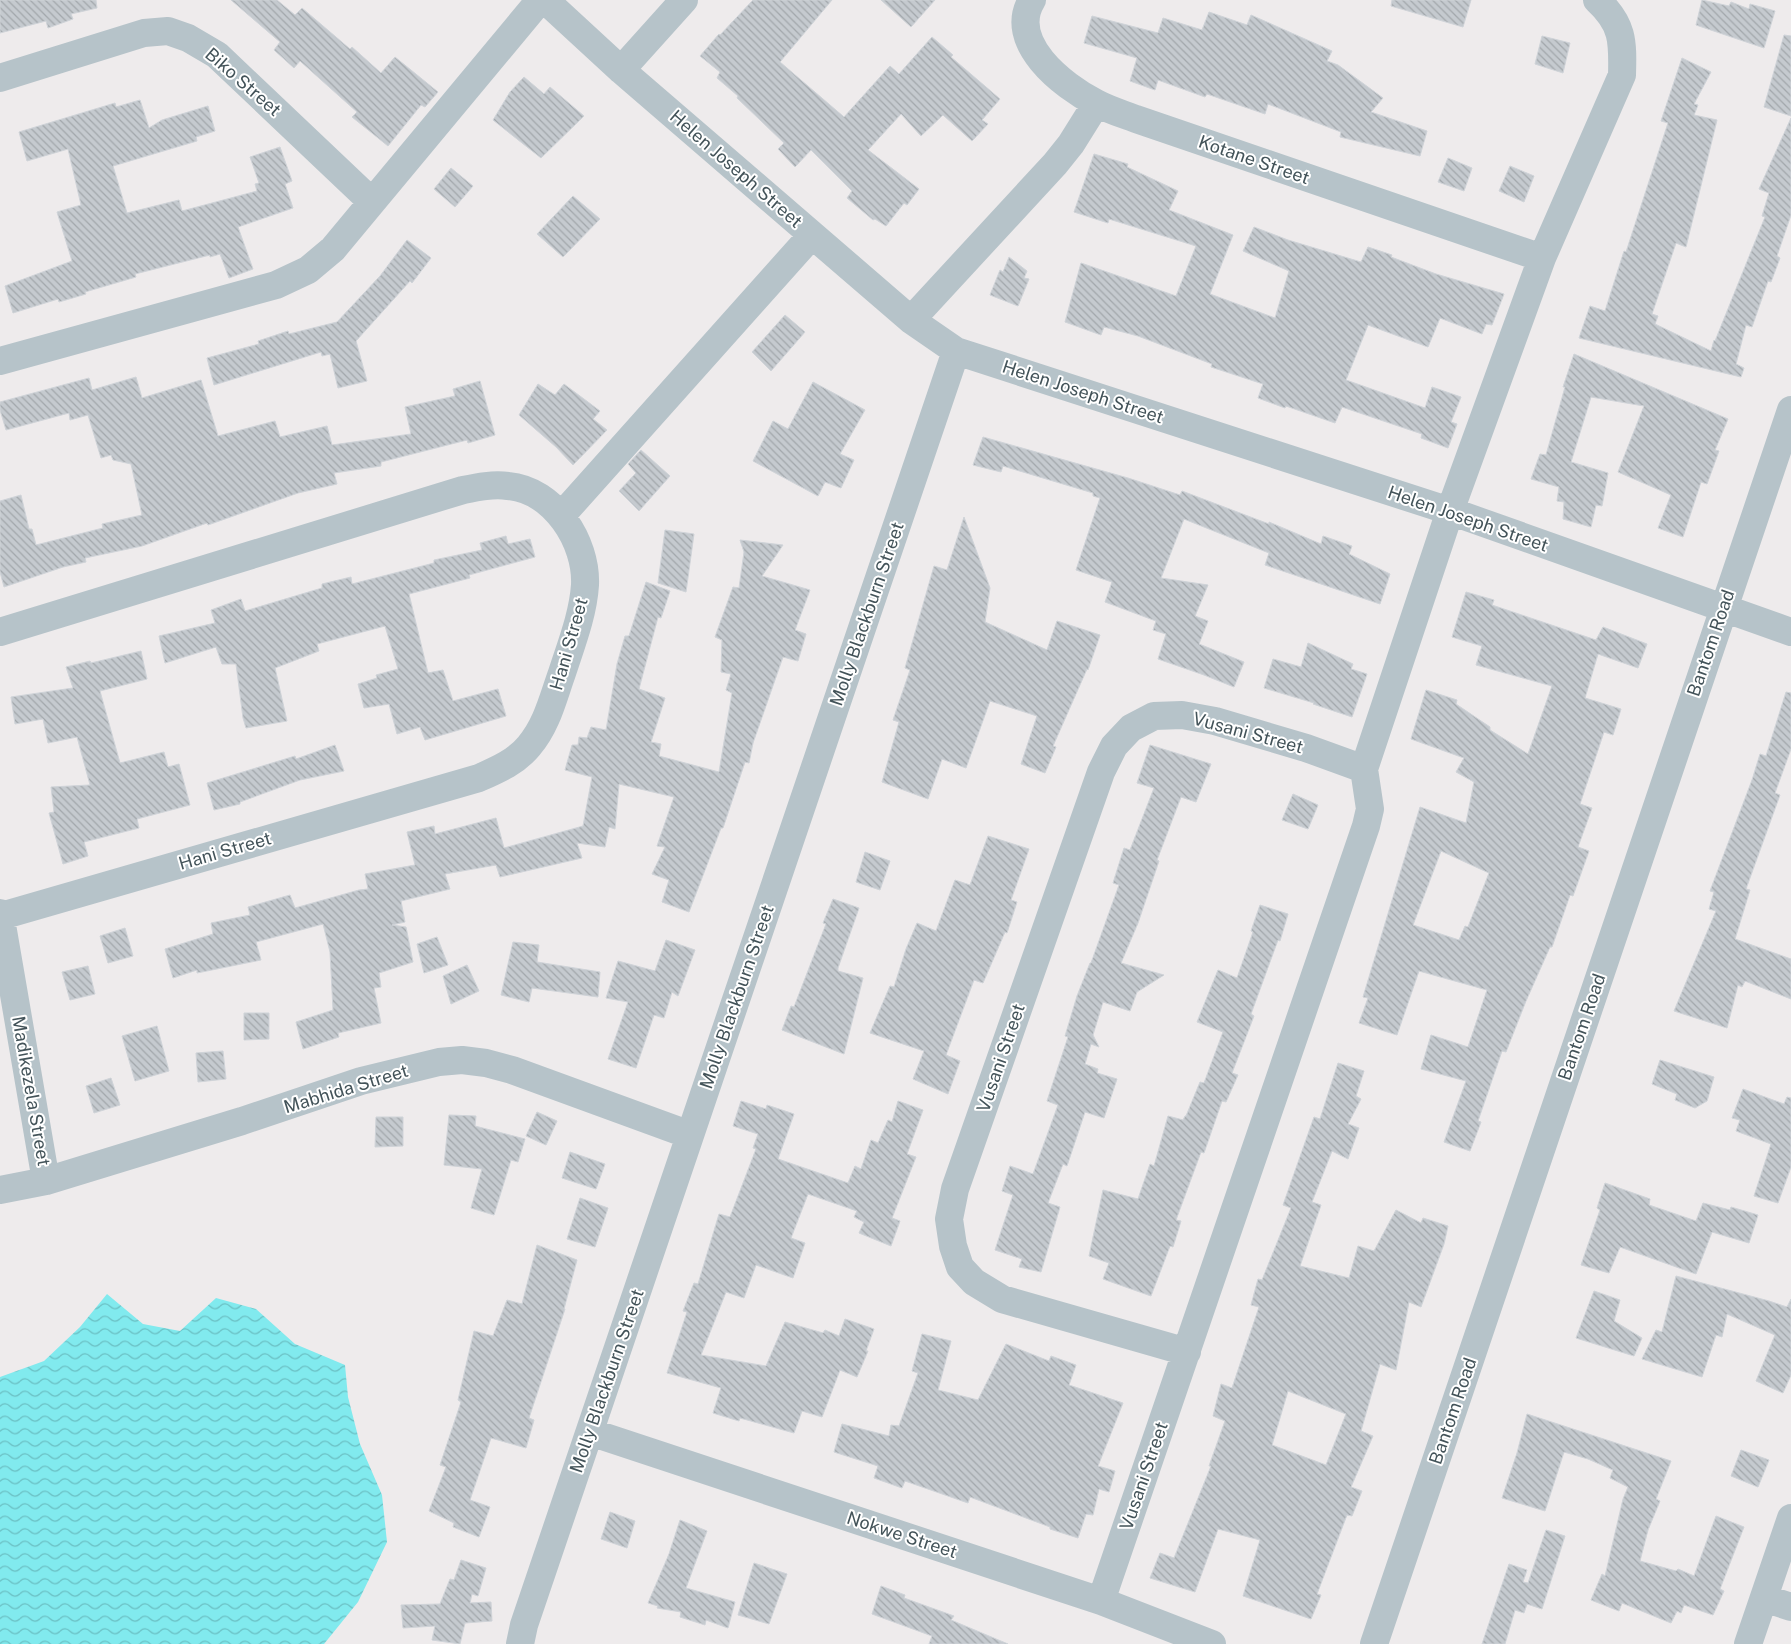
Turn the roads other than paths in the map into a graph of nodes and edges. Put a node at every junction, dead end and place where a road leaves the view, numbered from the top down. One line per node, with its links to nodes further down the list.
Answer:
1 (540, 0): 9 (street)
2 (545, 0): 6 (street, Helen Joseph Street)
3 (684, 0): 6 (street)
4 (1032, 0): 8 (street, Kotane Street)
5 (1597, 0): 11 (street)
6 (621, 70): 10 (street, Helen Joseph Street)
7 (0, 78): 9 (street, Biko Street)
8 (1096, 104): 11 (street, Kotane Street); 12 (street)
9 (372, 202): 14 (street)
10 (812, 235): 12 (street, Helen Joseph Street); 17 (street)
11 (1542, 258): 16 (street)
12 (911, 320): 13 (street, Helen Joseph Street)
13 (956, 351): 16 (street, Helen Joseph Street); 23 (street, Molly Blackburn Street)
14 (0, 361)
15 (1791, 410): 18 (street, Bantom Road)
16 (1450, 511): 18 (street, Helen Joseph Street); 21 (street)
17 (561, 516): 19 (street, Hani Street); 22 (street, Hani Street)
18 (1723, 607): 20 (street, Helen Joseph Street); 34 (street, Bantom Road)
19 (0, 632)
20 (1791, 632)
21 (1364, 769): 26 (street, Vusani Street); 26 (street, Vusani Street)
22 (0, 914): 24 (street, Madikezela Street)
23 (690, 1135): 24 (street, Mabhida Street); 27 (street, Molly Blackburn Street)
24 (46, 1181): 25 (street, Mabhida Street)
25 (0, 1190)
26 (1187, 1352): 30 (street, Vusani Street)
27 (590, 1432): 30 (street, Nokwe Street); 32 (street, Molly Blackburn Street)
28 (1791, 1518): 29 (street)
29 (1764, 1598): 31 (street); 35 (street)
30 (1102, 1601): 33 (street, Nokwe Street)
31 (1791, 1607)
32 (520, 1644)
33 (1212, 1644)
34 (1374, 1644)
35 (1748, 1644)

